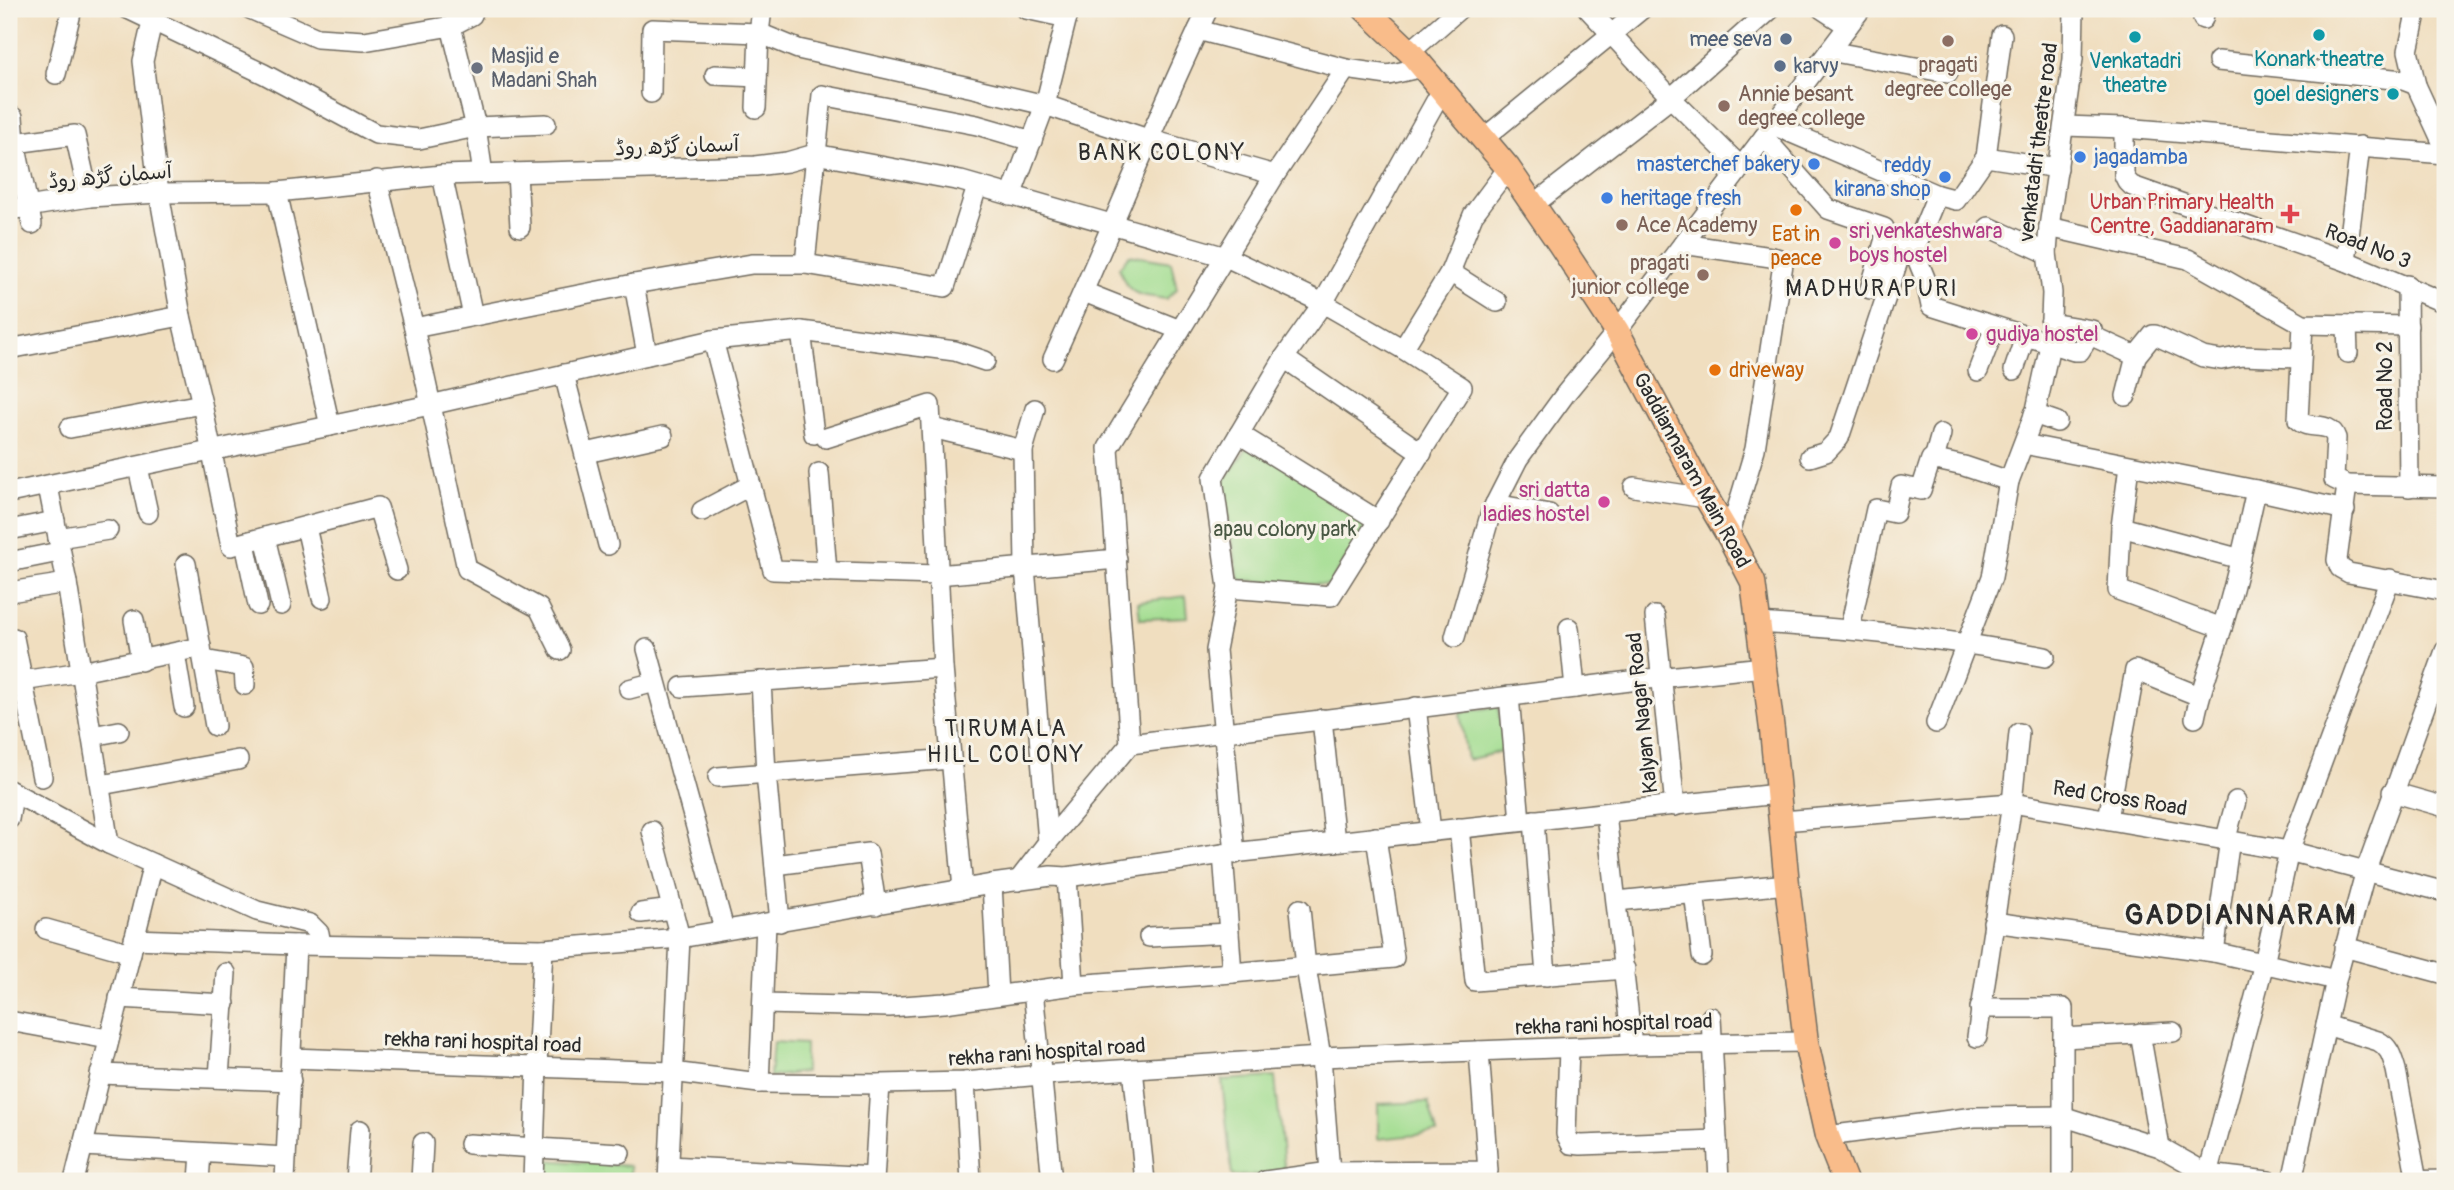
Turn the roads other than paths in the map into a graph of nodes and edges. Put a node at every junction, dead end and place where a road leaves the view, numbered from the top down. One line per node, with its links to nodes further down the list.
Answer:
1 (72, 9): 30 (street)
2 (128, 9): 17 (street)
3 (250, 9): 19 (street)
4 (474, 9): 19 (street)
5 (762, 9): 22 (street)
6 (1026, 9): 18 (street)
7 (1208, 9): 21 (street)
8 (1365, 9): 26 (main road, Gaddiannaram Main Road)
9 (1459, 9): 26 (street)
10 (1588, 9): 23 (street)
11 (1642, 9): 23 (street)
12 (1771, 9): 36 (street)
13 (1822, 9): 20 (street)
14 (1861, 9): 20 (street)
15 (2074, 9): 41 (street, venkatadri theatre road)
16 (2417, 9): 33 (street)
17 (153, 14): 42 (street); 64 (street)
18 (1068, 14): 37 (street)
19 (451, 26): 42 (street)
20 (1848, 26): 25 (street)
21 (1198, 30): 28 (street); 45 (street)
22 (759, 33): 32 (street); 35 (street); 37 (street)
23 (1613, 33): 36 (street); 46 (street)
24 (2001, 35): 53 (street)
25 (1829, 51): 29 (street); 44 (street)
26 (1417, 60): 28 (street); 34 (main road, Gaddiannaram Main Road)
27 (2218, 61): 33 (street)
28 (1346, 69): 60 (street)
29 (1948, 73)
30 (56, 74)
31 (715, 75): 32 (street)
32 (757, 77): 38 (street)
33 (2416, 85): 50 (street)
34 (1441, 90): 46 (main road, Gaddiannaram Main Road); 86 (street)
35 (651, 93)
36 (1671, 98): 54 (street); 68 (street)
37 (1045, 105): 45 (street); 47 (street)
38 (756, 108)
39 (13, 117): 48 (street)
40 (546, 124): 42 (street)
41 (2064, 126): 43 (street); 56 (street, venkatadri theatre road)
42 (476, 127): 58 (street)
43 (2124, 128): 49 (street); 78 (street, Road No 3)
44 (1768, 131): 54 (street); 65 (street); 75 (street)
45 (1148, 139): 60 (street); 70 (street)
46 (1483, 139): 55 (main road, Gaddiannaram Main Road)
47 (1032, 141): 51 (street); 66 (street)
48 (15, 143): 67 (street); 69 (street)
49 (2360, 146): 52 (street); 78 (street)
50 (2445, 148)
51 (815, 154): 57 (street, آسمان گڑھ روڈ); 62 (street, آسمان گڑھ روڈ); 79 (street)
52 (2445, 154)
53 (1986, 157): 56 (street); 65 (street)
54 (1741, 167): 74 (street)
55 (1508, 168): 68 (main road, Gaddiannaram Main Road); 80 (street)
56 (2059, 168): 72 (street, venkatadri theatre road)
57 (517, 173): 58 (street, آسمان گڑھ روڈ); 71 (street)
58 (483, 174): 59 (street, آسمان گڑھ روڈ)
59 (442, 175): 61 (street, آسمان گڑھ روڈ); 89 (street)
60 (1275, 175): 77 (street)
61 (377, 180): 63 (street, آسمان گڑھ روڈ); 95 (street)
62 (977, 187): 66 (street, آسمان گڑھ روڈ); 79 (street)
63 (277, 192): 64 (street, آسمان گڑھ روڈ); 121 (street)
64 (159, 193): 67 (street, آسمان گڑھ روڈ); 88 (street)
65 (1937, 195): 75 (street)
66 (1011, 196): 70 (street, آسمان گڑھ روڈ)
67 (89, 197): 69 (street, آسمان گڑھ روڈ)
68 (1533, 205): 99 (main road, Gaddiannaram Main Road)
69 (23, 214)
70 (1111, 226): 77 (street, آسمان گڑھ روڈ); 84 (street)
71 (520, 227)
72 (2049, 227): 76 (street, venkatadri theatre road); 91 (street)
73 (1989, 228): 76 (street)
74 (1683, 244): 99 (street); 157 (street)
75 (1901, 245): 83 (street); 94 (street); 132 (street)
76 (2047, 253): 90 (street, venkatadri theatre road)
77 (1226, 257): 86 (street, آسمان گڑھ روڈ); 96 (street)
78 (2346, 261): 82 (street, Road No 3)
79 (804, 264): 81 (street)
80 (1450, 272): 85 (street); 104 (street)
81 (634, 284): 89 (street); 106 (street)
82 (2407, 285): 87 (street, Road No 3); 93 (street, Road No 2)
83 (1870, 289)
84 (1084, 292): 96 (street); 110 (street)
85 (1497, 302)
86 (1323, 303): 104 (street, آسمان گڑھ روڈ); 108 (street)
87 (2445, 303)
88 (181, 316): 103 (street); 116 (street)
89 (473, 316): 95 (street)
90 (2050, 323): 97 (street); 102 (street, venkatadri theatre road)
91 (2303, 324): 92 (street); 109 (street)
92 (2347, 325): 93 (street); 105 (street)
93 (2408, 326): 142 (street, Road No 2)
94 (1994, 327): 100 (street); 113 (street)
95 (414, 328): 117 (street)
96 (1180, 330): 162 (street)
97 (2092, 330)
98 (801, 331): 101 (street); 111 (street); 123 (street)
99 (1617, 331): 146 (main road, Gaddiannaram Main Road); 147 (street)
100 (2025, 337): 102 (street); 112 (street)
101 (713, 340): 106 (street); 138 (street)
102 (2050, 345): 107 (street); 119 (street, venkatadri theatre road)
103 (9, 349)
104 (1403, 349): 131 (street, آسمان گڑھ روڈ)
105 (2348, 353)
106 (647, 355): 114 (street)
107 (2136, 356): 109 (street); 115 (street)
108 (1284, 358): 124 (street); 131 (street)
109 (2299, 358): 139 (street)
110 (1053, 359)
111 (985, 361)
112 (2014, 370)
113 (1978, 371)
114 (564, 374): 117 (street); 130 (street)
115 (2126, 396)
116 (202, 404): 122 (street); 129 (street)
117 (430, 405): 121 (street); 188 (street)
118 (1035, 409): 128 (street)
119 (2034, 414): 120 (street); 127 (street, venkatadri theatre road)
120 (2057, 422)
121 (330, 426): 129 (street)
122 (70, 428)
123 (932, 428): 128 (street); 169 (street)
124 (1239, 434): 152 (street); 172 (street)
125 (1941, 434): 133 (street)
126 (663, 436): 130 (street)
127 (2024, 444): 134 (street); 137 (street, venkatadri theatre road)
128 (1023, 450): 166 (street)
129 (212, 452): 135 (street); 160 (street)
130 (586, 453): 161 (street)
131 (1422, 453): 152 (street)
132 (1810, 457)
133 (1934, 459): 137 (street); 182 (street)
134 (2129, 466): 144 (street); 154 (street)
135 (138, 467): 140 (street); 150 (street)
136 (819, 473): 168 (street)
137 (2009, 481): 186 (street, venkatadri theatre road)
138 (751, 485): 149 (street); 168 (street)
139 (2347, 485): 142 (street); 148 (street)
140 (48, 486): 145 (street); 158 (street)
141 (1634, 487): 146 (street)
142 (2409, 487): 143 (street)
143 (2445, 487)
144 (2256, 490): 148 (street); 163 (street)
145 (9, 493)
146 (1706, 498): 157 (main road, Gaddiannaram Main Road)
147 (1495, 504): 151 (street); 184 (street)
148 (2345, 510): 170 (street)
149 (702, 511)
150 (148, 513)
151 (1549, 514)
152 (1379, 521): 172 (street)
153 (306, 527): 159 (street); 167 (street); 175 (street)
154 (2122, 527): 163 (street); 183 (street)
155 (9, 530): 158 (street)
156 (108, 530): 158 (street)
157 (1729, 536): 180 (main road, Gaddiannaram Main Road)
158 (58, 537): 164 (street); 171 (street)
159 (265, 537): 160 (street); 177 (street)
160 (244, 543): 176 (street)
161 (608, 545)
162 (1117, 559): 166 (street); 217 (street)
163 (2241, 559): 183 (street)
164 (9, 562)
165 (186, 564): 191 (street)
166 (1025, 567): 169 (street); 240 (street)
167 (397, 570)
168 (827, 572): 169 (street)
169 (937, 575): 194 (street)
170 (2390, 579): 173 (street); 243 (street)
171 (67, 583): 174 (street); 196 (street)
172 (1228, 588): 214 (street)
173 (2445, 591)
174 (9, 592)
175 (321, 598)
176 (258, 605)
177 (281, 605)
178 (1654, 616): 197 (street, Kalyan Nagar Road)
179 (134, 620): 193 (street)
180 (1758, 623): 182 (street); 195 (main road, Gaddiannaram Main Road)
181 (1569, 628): 203 (street)
182 (1850, 628): 186 (street)
183 (2222, 628): 206 (street)
184 (1455, 637)
185 (14, 638): 199 (street)
186 (1967, 642): 192 (street); 211 (street, venkatadri theatre road)
187 (647, 649): 200 (street)
188 (560, 650)
189 (2445, 651): 224 (street)
190 (174, 653): 191 (street); 193 (street); 207 (street)
191 (202, 654): 201 (street); 212 (street)
192 (2045, 657)
193 (141, 661): 196 (street)
194 (943, 667): 198 (street); 218 (street)
195 (1764, 667): 197 (street); 225 (main road, Gaddiannaram Main Road)
196 (81, 672): 199 (street); 216 (street)
197 (1661, 678): 203 (street); 229 (street, Kalyan Nagar Road)
198 (761, 681): 202 (street); 220 (street)
199 (16, 682): 221 (street)
200 (655, 682): 204 (street); 263 (street)
201 (244, 685)
202 (682, 687)
203 (1575, 688): 205 (street)
204 (629, 689)
205 (1509, 696): 208 (street); 233 (street)
206 (2199, 696): 209 (street); 232 (street)
207 (184, 707)
208 (1416, 707): 210 (street); 237 (street)
209 (2195, 718)
210 (1322, 719): 214 (street); 241 (street)
211 (1936, 723)
212 (215, 726)
213 (119, 731): 216 (street)
214 (1224, 731): 217 (street); 244 (street)
215 (2019, 733): 227 (street)
216 (92, 736): 223 (street)
217 (1130, 744): 240 (street)
218 (951, 759): 220 (street); 252 (street)
219 (238, 760): 223 (street)
220 (766, 773): 222 (street); 246 (street)
221 (41, 777)
222 (718, 777)
223 (100, 785): 242 (street)
224 (2392, 792): 230 (street); 247 (street)
225 (1777, 794): 229 (street); 234 (main road, Gaddiannaram Main Road)
226 (2236, 801): 239 (street)
227 (2012, 803): 232 (street, Red Cross Road); 234 (street, Red Cross Road); 260 (street)
228 (10, 804): 242 (street)
229 (1675, 806): 231 (street)
230 (2445, 807)
231 (1606, 814): 233 (street); 255 (street)
232 (2108, 819): 239 (street, Red Cross Road)
233 (1527, 820): 235 (street); 280 (street)
234 (1782, 821): 251 (main road, Gaddiannaram Main Road)
235 (1459, 828): 237 (street); 280 (street)
236 (652, 831): 257 (street)
237 (1431, 831): 238 (street)
238 (1376, 837): 241 (street); 275 (street)
239 (2228, 839): 243 (street, Red Cross Road); 272 (street)
240 (1048, 842): 249 (street)
241 (1335, 842): 244 (street)
242 (109, 844): 245 (street)
243 (2289, 851): 247 (street, Red Cross Road); 274 (street)
244 (1229, 854): 248 (street); 264 (street)
245 (153, 864): 267 (street); 269 (street)
246 (775, 865): 256 (street); 261 (street)
247 (2365, 870): 253 (street, Red Cross Road); 270 (street)
248 (1067, 877): 249 (street); 282 (street)
249 (1018, 881): 250 (street)
250 (992, 884): 252 (street); 284 (street)
251 (1787, 884): 254 (street); 297 (main road, Gaddiannaram Main Road)
252 (963, 889): 256 (street)
253 (2445, 892)
254 (1694, 894): 255 (street); 273 (street)
255 (1617, 901): 276 (street)
256 (876, 905): 261 (street)
257 (672, 909): 259 (street); 266 (street)
258 (1300, 909): 275 (street)
259 (641, 913)
260 (1993, 922): 272 (street); 288 (street)
261 (773, 923): 263 (street); 287 (street)
262 (46, 929): 269 (street)
263 (724, 929): 266 (street)
264 (1229, 933): 265 (street); 278 (street)
265 (1150, 937)
266 (680, 938): 271 (street); 306 (street)
267 (321, 944): 268 (street); 271 (street)
268 (296, 945): 269 (street); 303 (street)
269 (132, 946): 285 (street)
270 (2344, 947): 279 (street); 281 (street)
271 (543, 949): 304 (street)
272 (2214, 952): 274 (street)
273 (1702, 956)
274 (2264, 964): 281 (street); 329 (street)
275 (1306, 967): 278 (street); 302 (street)
276 (1625, 969): 280 (street); 299 (street)
277 (226, 974): 286 (street)
278 (1232, 974): 282 (street)
279 (2445, 974)
280 (1546, 976)
281 (2336, 979): 291 (street)
282 (1074, 985): 283 (street)
283 (1033, 990): 284 (street); 308 (street)
284 (998, 995): 287 (street)
285 (119, 998): 286 (street); 296 (street)
286 (225, 1004): 309 (street)
287 (763, 1004): 312 (street)
288 (1980, 1008): 294 (street); 295 (street)
289 (1711, 1017): 298 (street)
290 (9, 1021): 296 (street)
291 (2326, 1025): 346 (street); 348 (street)
292 (2173, 1032): 293 (street)
293 (2140, 1033): 295 (street); 321 (street)
294 (1977, 1037)
295 (2063, 1038): 314 (street)
296 (108, 1040): 307 (street)
297 (1806, 1042): 298 (street, rekha rani hospital road); 316 (main road, Gaddiannaram Main Road)
298 (1713, 1044): 299 (street, rekha rani hospital road); 317 (street)
299 (1632, 1045): 300 (street, rekha rani hospital road)
300 (1569, 1048): 301 (street, rekha rani hospital road); 317 (street)
301 (1479, 1051): 302 (street, rekha rani hospital road); 327 (street)
302 (1321, 1057): 305 (street, rekha rani hospital road); 328 (street)
303 (291, 1058): 304 (street, rekha rani hospital road); 310 (street)
304 (537, 1065): 306 (street, rekha rani hospital road); 322 (street)
305 (1133, 1069): 308 (street, rekha rani hospital road); 340 (street)
306 (672, 1072): 312 (street, rekha rani hospital road); 326 (street)
307 (100, 1074): 309 (street); 320 (street)
308 (1041, 1075): 311 (street, rekha rani hospital road); 339 (street)
309 (219, 1078): 310 (street)
310 (291, 1081): 325 (street)
311 (965, 1082): 313 (street, rekha rani hospital road); 338 (street)
312 (759, 1083): 313 (street, rekha rani hospital road)
313 (880, 1084): 330 (street)
314 (2062, 1116): 316 (street); 321 (street); 344 (street)
315 (360, 1130): 335 (street)
316 (1827, 1136): 343 (main road, Gaddiannaram Main Road)
317 (1717, 1140): 342 (street)
318 (423, 1143): 336 (street)
319 (469, 1144): 322 (street)
320 (83, 1146): 323 (street); 332 (street)
321 (2160, 1147): 329 (street)
322 (535, 1149): 324 (street); 337 (street)
323 (201, 1153): 325 (street); 333 (street)
324 (620, 1153)
325 (286, 1157): 334 (street)
326 (668, 1174): 330 (street)
327 (1488, 1176): 328 (street)
328 (1329, 1177): 341 (street)
329 (2205, 1177): 345 (street)
330 (874, 1179)
331 (2445, 1180): 348 (street)
332 (74, 1181)
333 (199, 1181)
334 (285, 1181)
335 (356, 1181)
336 (421, 1181)
337 (533, 1181)
338 (971, 1181)
339 (1052, 1181)
340 (1145, 1181)
341 (1265, 1181)
342 (1719, 1181)
343 (1845, 1181)
344 (2063, 1181)
345 (2268, 1181)
346 (2292, 1181)
347 (2403, 1181): 348 (street)
348 (2417, 1181)

